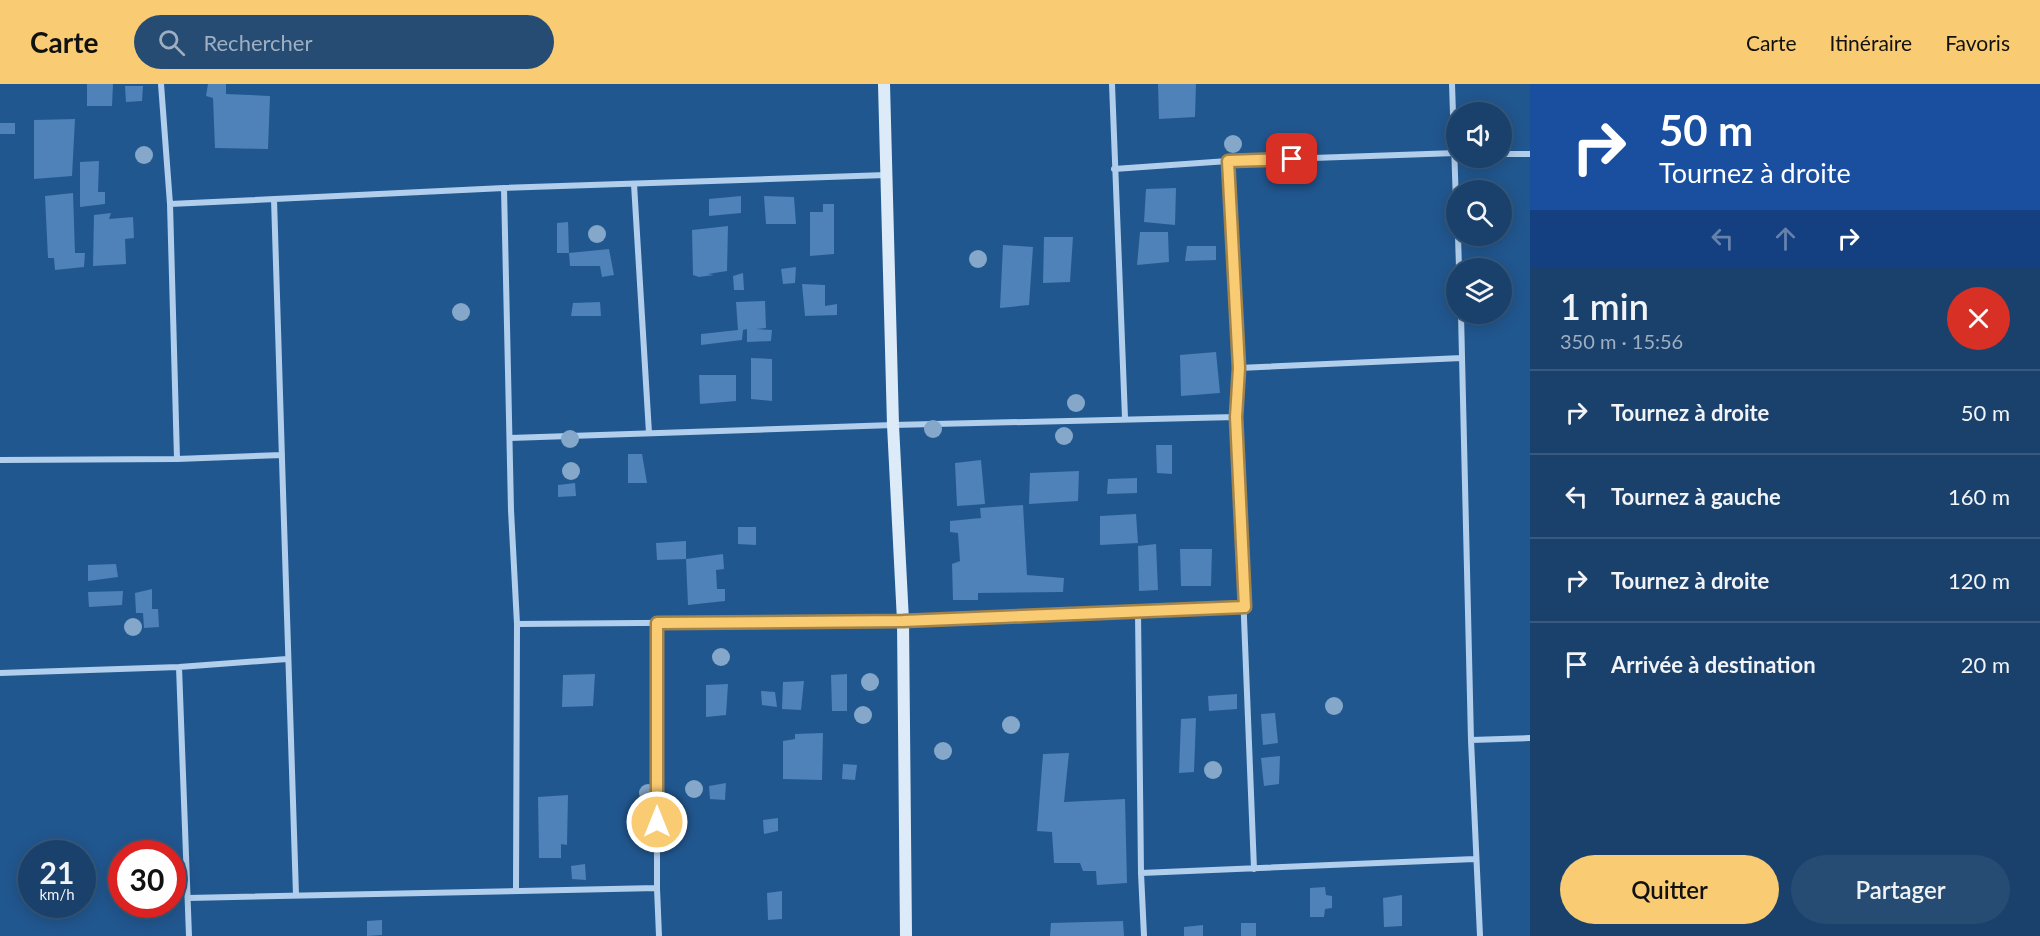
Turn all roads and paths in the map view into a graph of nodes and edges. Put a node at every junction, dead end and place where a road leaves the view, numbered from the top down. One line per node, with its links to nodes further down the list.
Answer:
1 (161, 84): 15 (street)
2 (884, 84): 11 (street)
3 (1112, 84): 10 (street)
4 (1452, 84): 5 (street)
5 (1453, 102)
6 (1446, 153): 9 (street)
7 (1512, 154): 8 (street)
8 (1530, 154)
9 (1228, 161): 10 (street); 18 (street)
10 (1114, 169): 20 (street)
11 (886, 175): 12 (street); 21 (street)
12 (634, 184): 13 (street); 22 (street)
13 (504, 188): 14 (street); 23 (street)
14 (274, 199): 15 (street); 24 (street)
15 (170, 204): 25 (street)
16 (1461, 324): 17 (street)
17 (1462, 358): 18 (street); 36 (street)
18 (1239, 368): 19 (street)
19 (1236, 417): 20 (street); 27 (street)
20 (1125, 418): 21 (street)
21 (892, 425): 22 (street); 29 (street)
22 (649, 434): 23 (street)
23 (510, 438): 31 (street)
24 (282, 455): 25 (street); 32 (street)
25 (177, 459): 26 (street)
26 (0, 460)
27 (1245, 607): 28 (street); 38 (street)
28 (1138, 612): 29 (street); 39 (street)
29 (903, 621): 30 (street); 46 (street)
30 (657, 623): 31 (street); 40 (street)
31 (517, 624): 41 (street)
32 (287, 659): 33 (street); 42 (street)
33 (179, 667): 34 (street); 43 (street)
34 (0, 673)
35 (1530, 738): 36 (street)
36 (1471, 740): 37 (street)
37 (1475, 859): 38 (street); 48 (street)
38 (1254, 869): 39 (street)
39 (1141, 873): 47 (street)
40 (657, 888): 41 (street); 45 (street)
41 (516, 890): 42 (street)
42 (296, 895): 43 (street)
43 (188, 898): 44 (street)
44 (189, 936)
45 (659, 936)
46 (906, 936)
47 (1144, 936)
48 (1480, 936)

